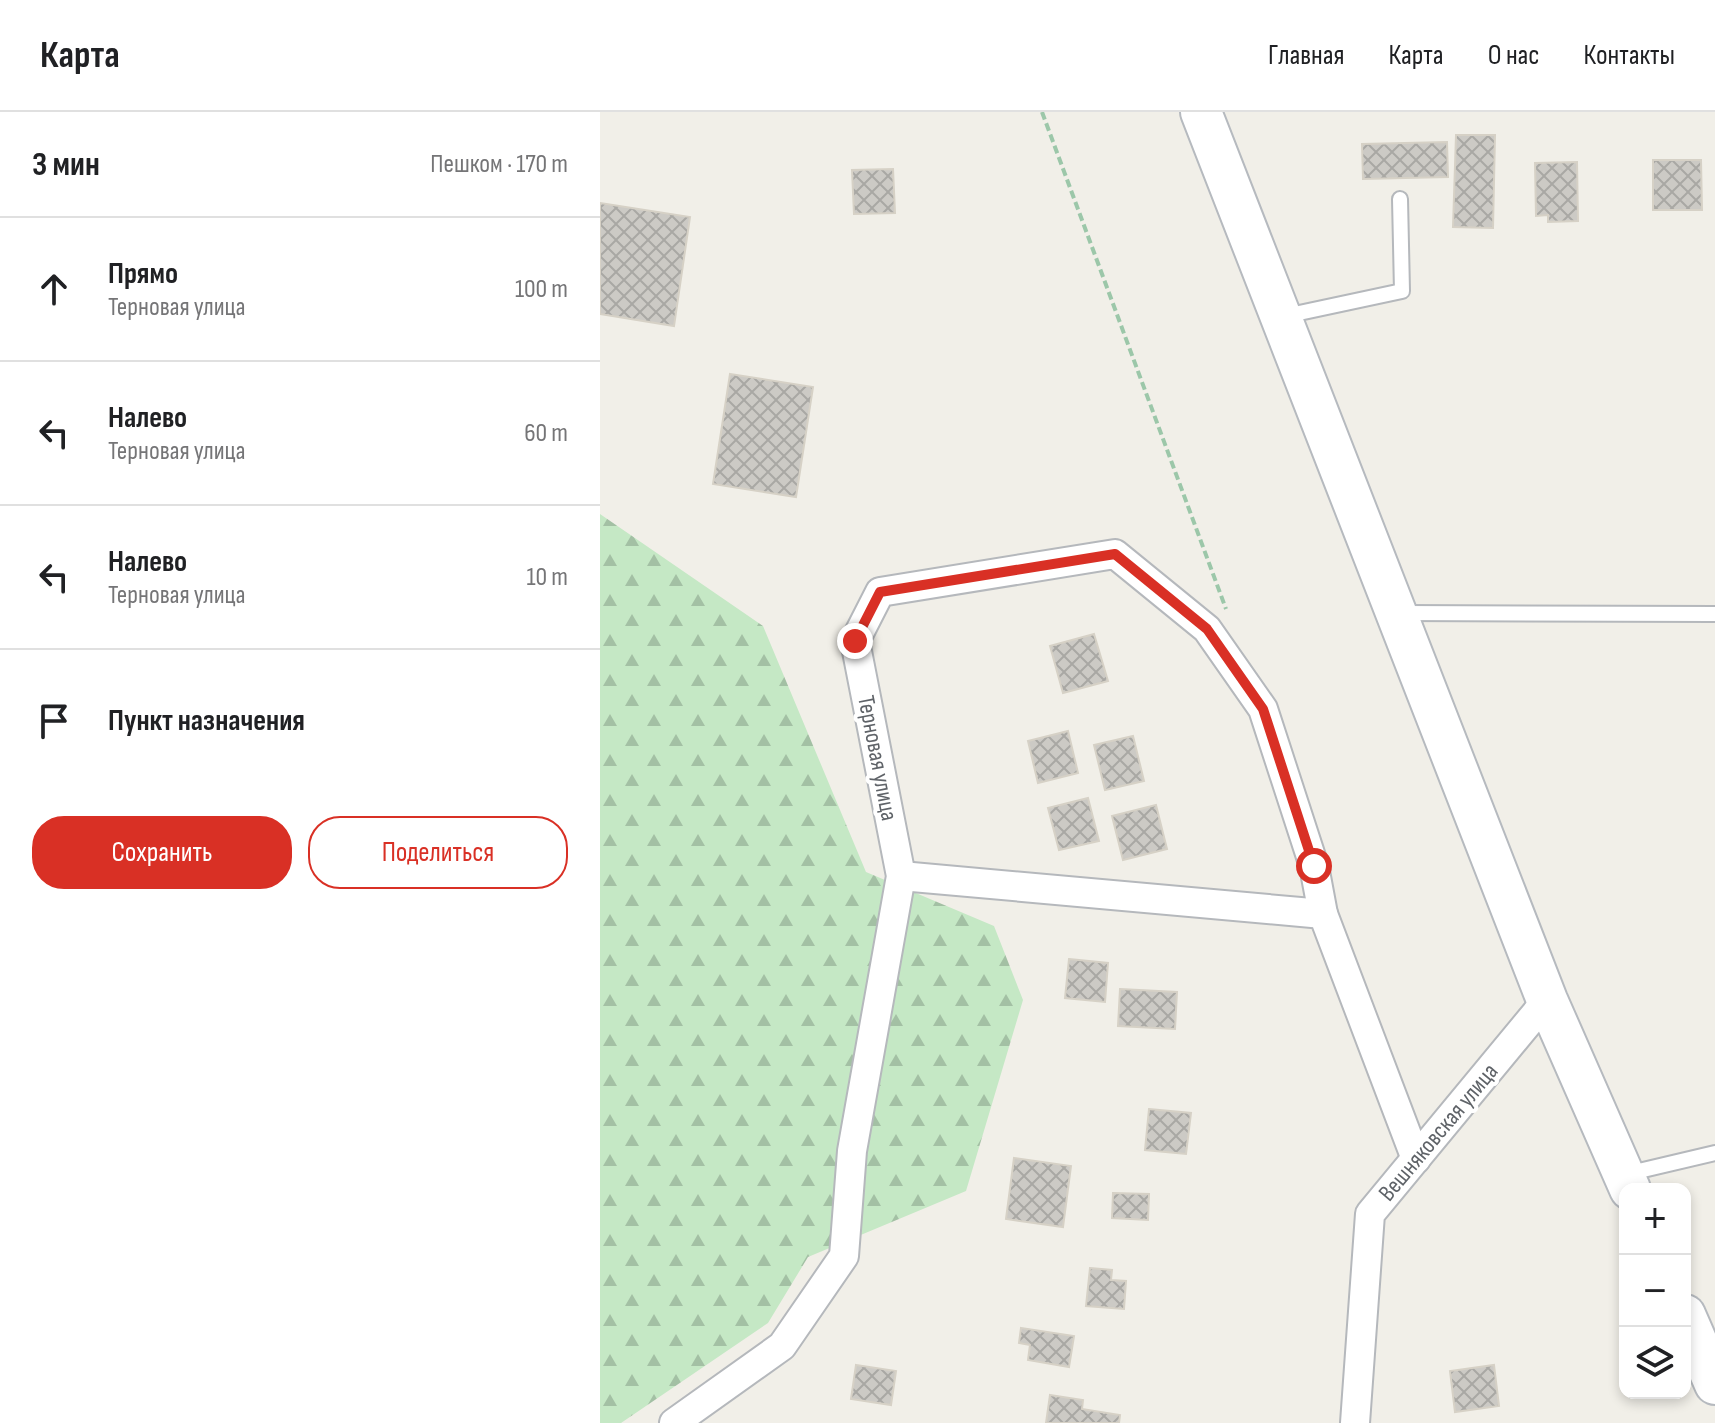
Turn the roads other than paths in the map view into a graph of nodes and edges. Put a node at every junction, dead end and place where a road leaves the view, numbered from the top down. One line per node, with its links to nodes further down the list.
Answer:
1 (1201, 112): 3 (main road)
2 (1400, 199): 3 (lane)
3 (1281, 317): 4 (main road)
4 (1396, 613): 5 (lane); 8 (main road)
5 (1715, 614)
6 (901, 876): 7 (street); 7 (street, Терновая улица); 14 (street, Терновая улица)
7 (1323, 914): 10 (street)
8 (1547, 1000): 10 (street, Вешняковская улица); 11 (main road)
9 (1715, 1153): 11 (lane)
10 (1416, 1159): 15 (street, Вешняковская улица)
11 (1627, 1182)
12 (1690, 1327): 13 (main road)
13 (1715, 1384)
14 (674, 1423)
15 (1355, 1423)

